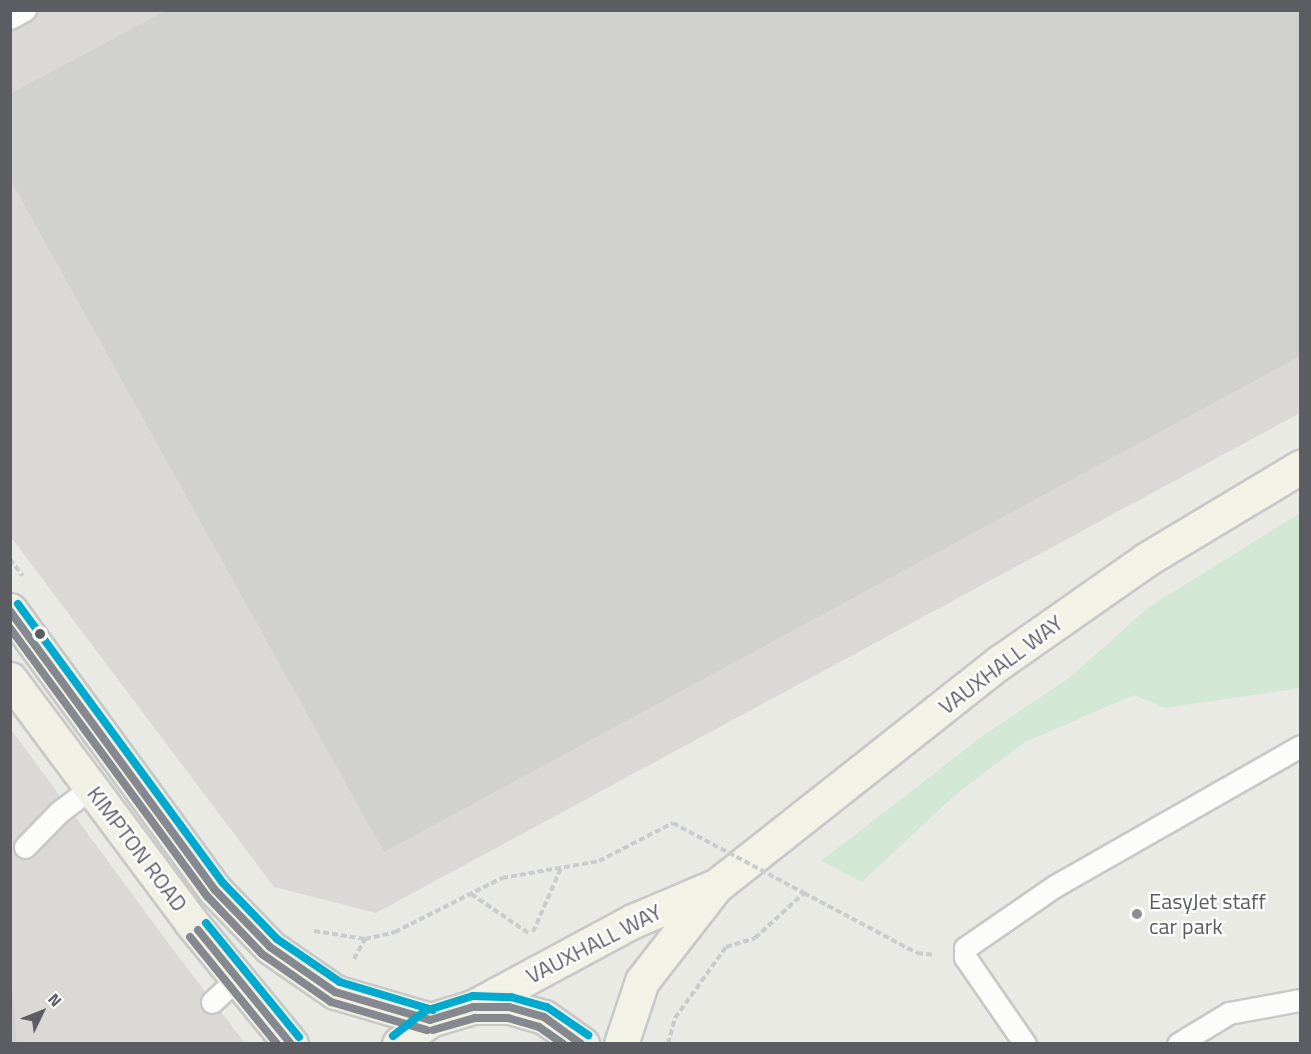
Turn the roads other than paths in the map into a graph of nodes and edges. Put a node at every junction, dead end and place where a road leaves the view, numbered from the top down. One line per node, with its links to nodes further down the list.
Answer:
1 (26, 10): 2 (lane)
2 (10, 18)
3 (1300, 467): 9 (main road, VAUXHALL WAY)
4 (10, 610): 14 (highway, KIMPTON ROAD)
5 (10, 679): 7 (highway, KIMPTON ROAD)
6 (1300, 746): 19 (lane)
7 (91, 788): 8 (lane); 10 (highway, KIMPTON ROAD)
8 (25, 848)
9 (716, 886): 13 (main road, VAUXHALL WAY); 18 (main road, VAUXHALL WAY)
10 (238, 978): 12 (lane); 15 (highway, KIMPTON ROAD)
11 (1300, 1000): 20 (lane)
12 (212, 1002)
13 (473, 1007): 14 (highway); 17 (highway)
14 (430, 1020): 16 (highway)
15 (291, 1044)
16 (399, 1044)
17 (582, 1044)
18 (621, 1044)
19 (1025, 1044)
20 (1178, 1044)

